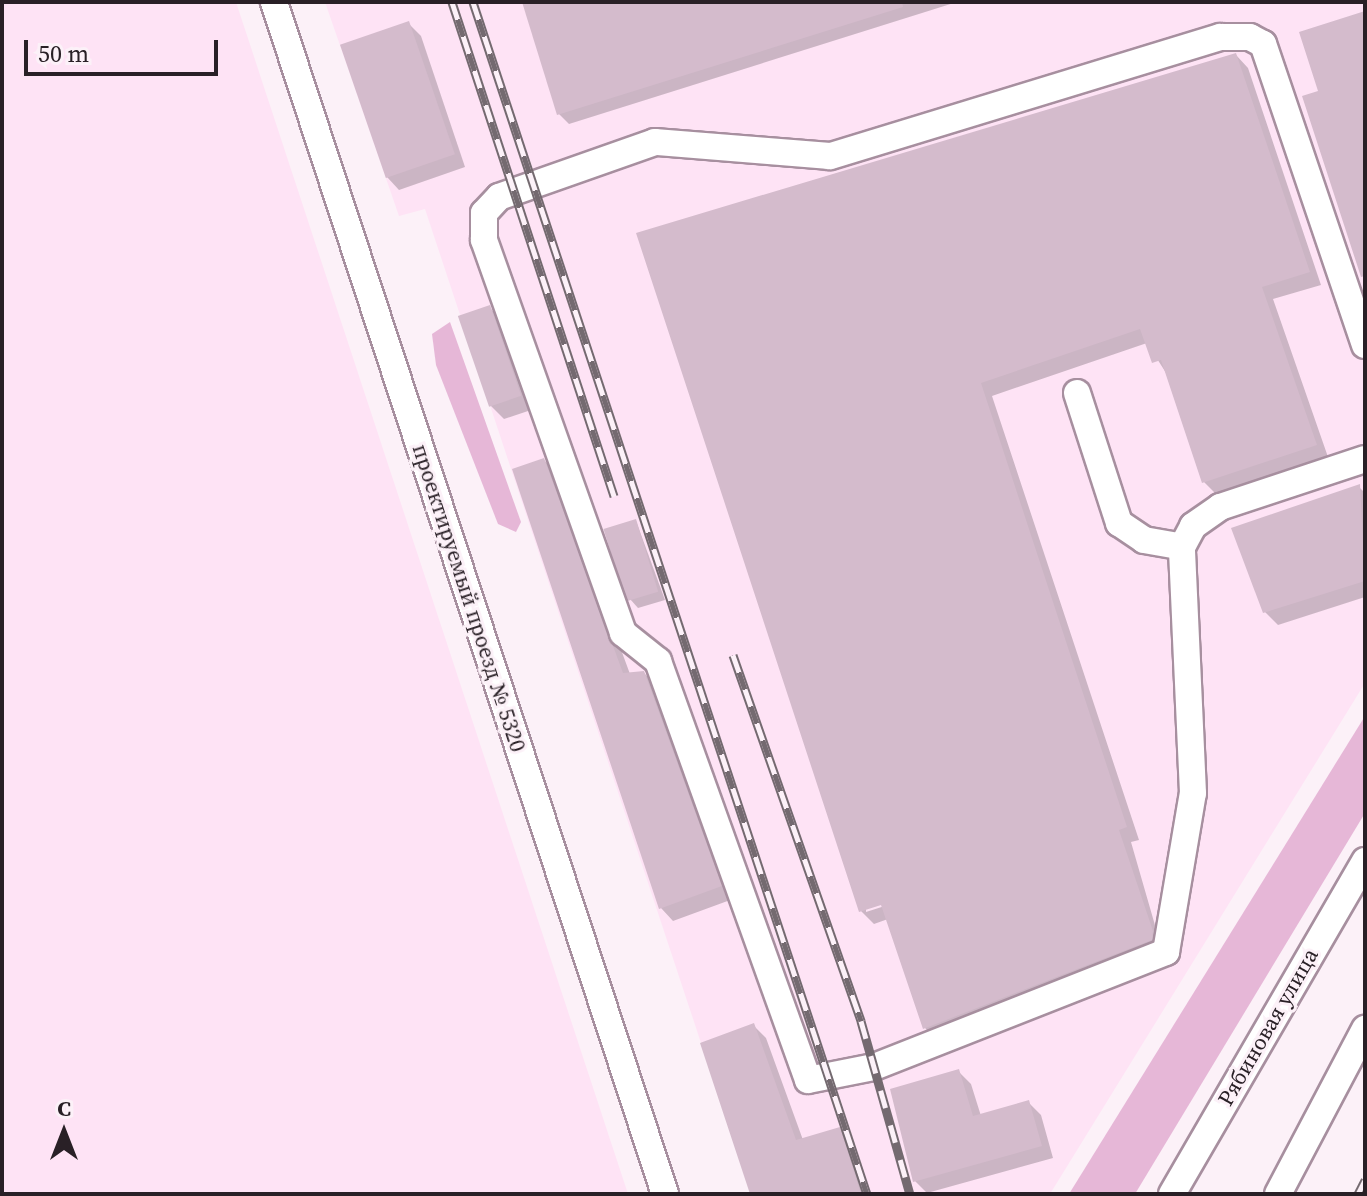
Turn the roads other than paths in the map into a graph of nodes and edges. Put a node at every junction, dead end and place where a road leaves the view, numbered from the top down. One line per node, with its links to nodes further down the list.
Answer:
1 (274, 2): 8 (street, проектируемый проезд № 5320)
2 (1365, 345): 5 (street)
3 (1077, 393): 5 (street)
4 (1365, 459): 5 (street)
5 (1182, 547)
6 (1365, 861): 9 (street, Рябиновая улица)
7 (1365, 1029): 10 (street)
8 (665, 1194)
9 (1172, 1194)
10 (1278, 1194)

